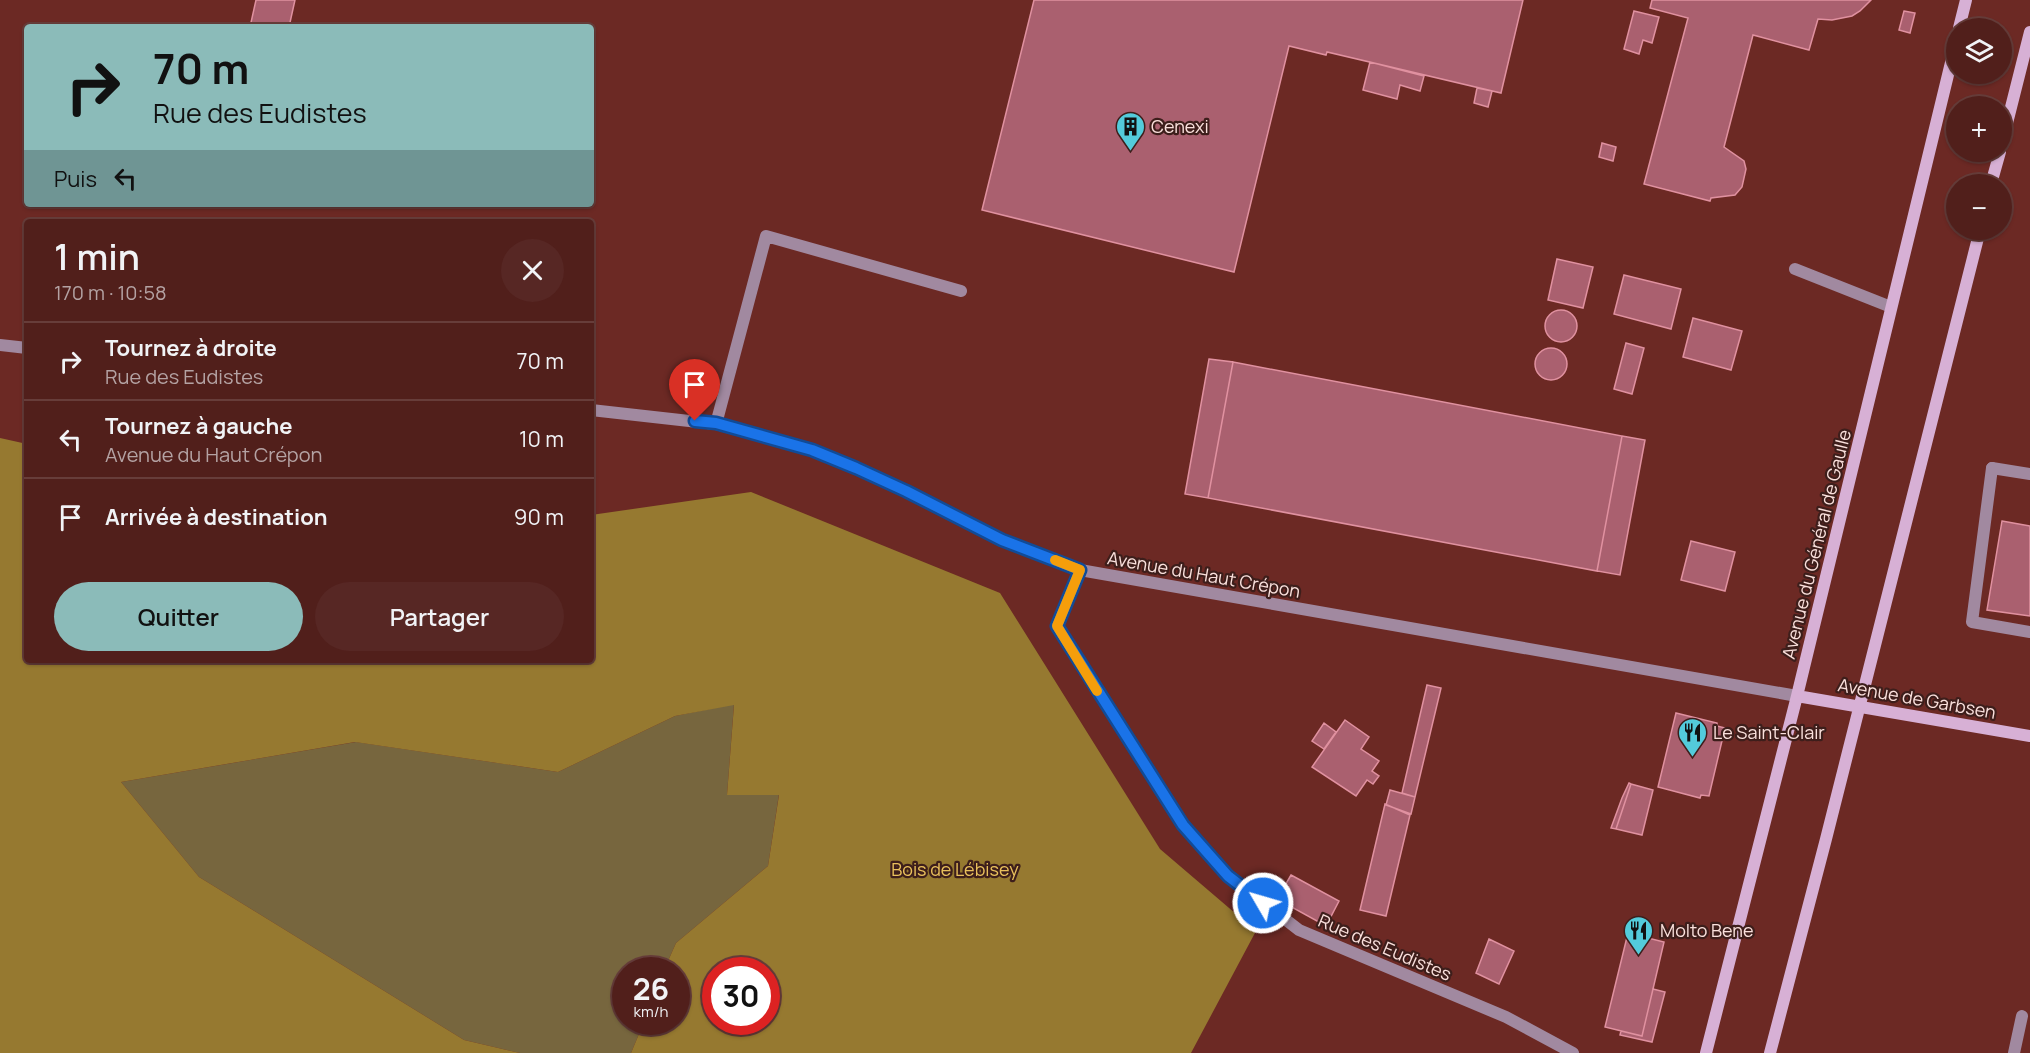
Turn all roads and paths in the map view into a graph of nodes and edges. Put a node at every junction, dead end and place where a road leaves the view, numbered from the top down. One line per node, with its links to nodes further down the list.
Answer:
1 (1966, 0): 2 (main road)
2 (1962, 18)
3 (2030, 32): 5 (main road)
4 (1946, 83): 9 (main road, Avenue du Général de Gaulle)
5 (2012, 103)
6 (1977, 240): 18 (main road)
7 (1795, 268): 9 (street)
8 (961, 291): 13 (street)
9 (1891, 307): 17 (main road, Avenue du Général de Gaulle)
10 (0, 345): 11 (street)
11 (24, 348)
12 (594, 410): 13 (street, Avenue du Haut Crépon)
13 (716, 423): 15 (street, Avenue du Haut Crépon)
14 (2030, 474): 16 (street)
15 (1080, 570): 17 (street, Avenue du Haut Crépon); 21 (street, Rue des Eudistes)
16 (2030, 632)
17 (1797, 696): 18 (main road, Avenue de Garbsen); 22 (main road, Avenue du Général de Gaulle)
18 (1859, 707): 19 (main road, Avenue de Garbsen); 23 (main road)
19 (2030, 736)
20 (2022, 1016): 24 (street)
21 (1573, 1053)
22 (1706, 1053)
23 (1770, 1053)
24 (2013, 1053)

